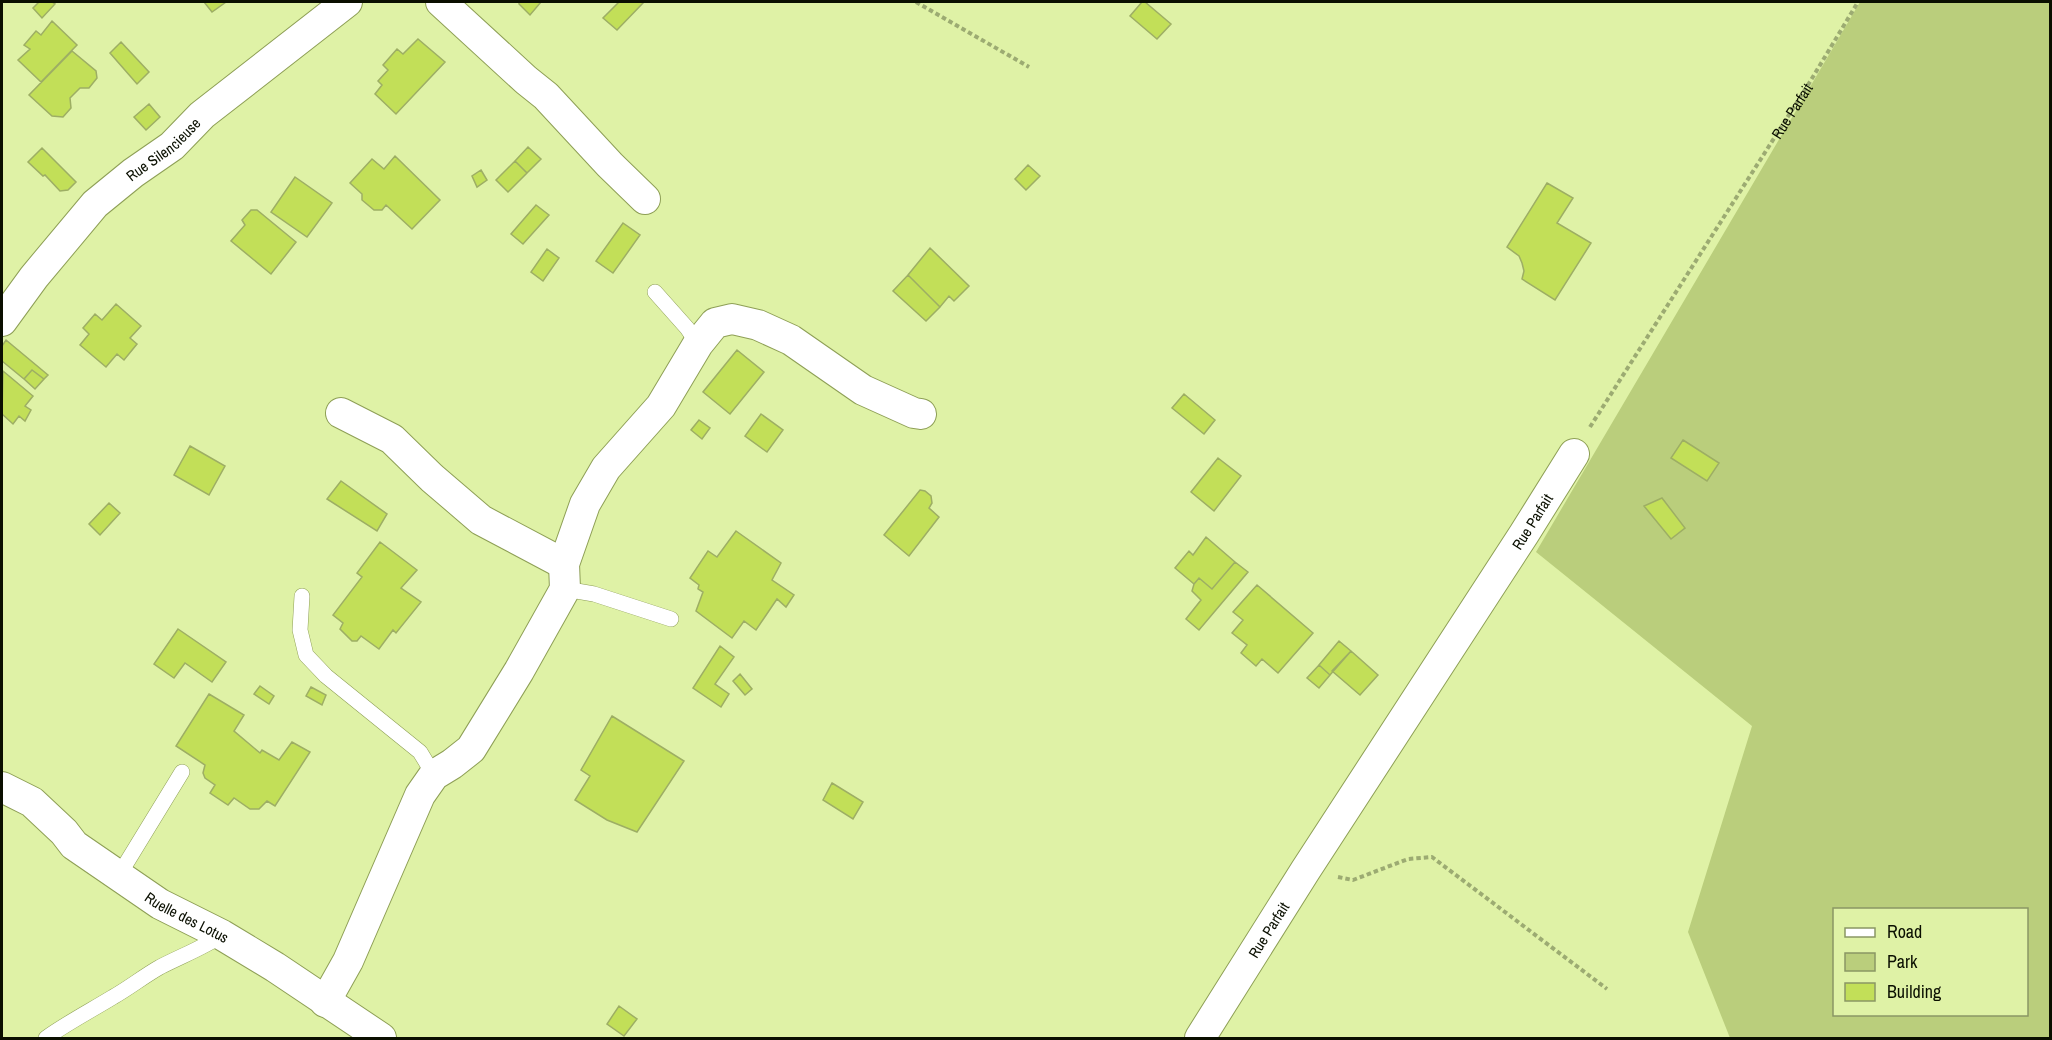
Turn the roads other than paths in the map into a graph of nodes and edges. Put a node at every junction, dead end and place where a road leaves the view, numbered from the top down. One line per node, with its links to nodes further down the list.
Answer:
1 (347, 2): 5 (street, Rue Silencieuse)
2 (441, 2): 3 (street)
3 (645, 199)
4 (655, 292): 6 (lane)
5 (2, 321)
6 (698, 344): 8 (street); 10 (street)
7 (341, 414): 10 (street)
8 (921, 414)
9 (1574, 454): 21 (street, Rue Parfait)
10 (564, 576): 12 (lane); 14 (street)
11 (302, 596): 14 (lane)
12 (671, 619)
13 (182, 772): 16 (lane)
14 (434, 775): 18 (street)
15 (2, 787): 16 (street, Ruelle des Lotus)
16 (120, 875): 17 (street, Ruelle des Lotus)
17 (222, 935): 18 (street, Ruelle des Lotus); 19 (lane)
18 (325, 1002): 20 (street, Ruelle des Lotus)
19 (45, 1038)
20 (381, 1038)
21 (1200, 1038)

